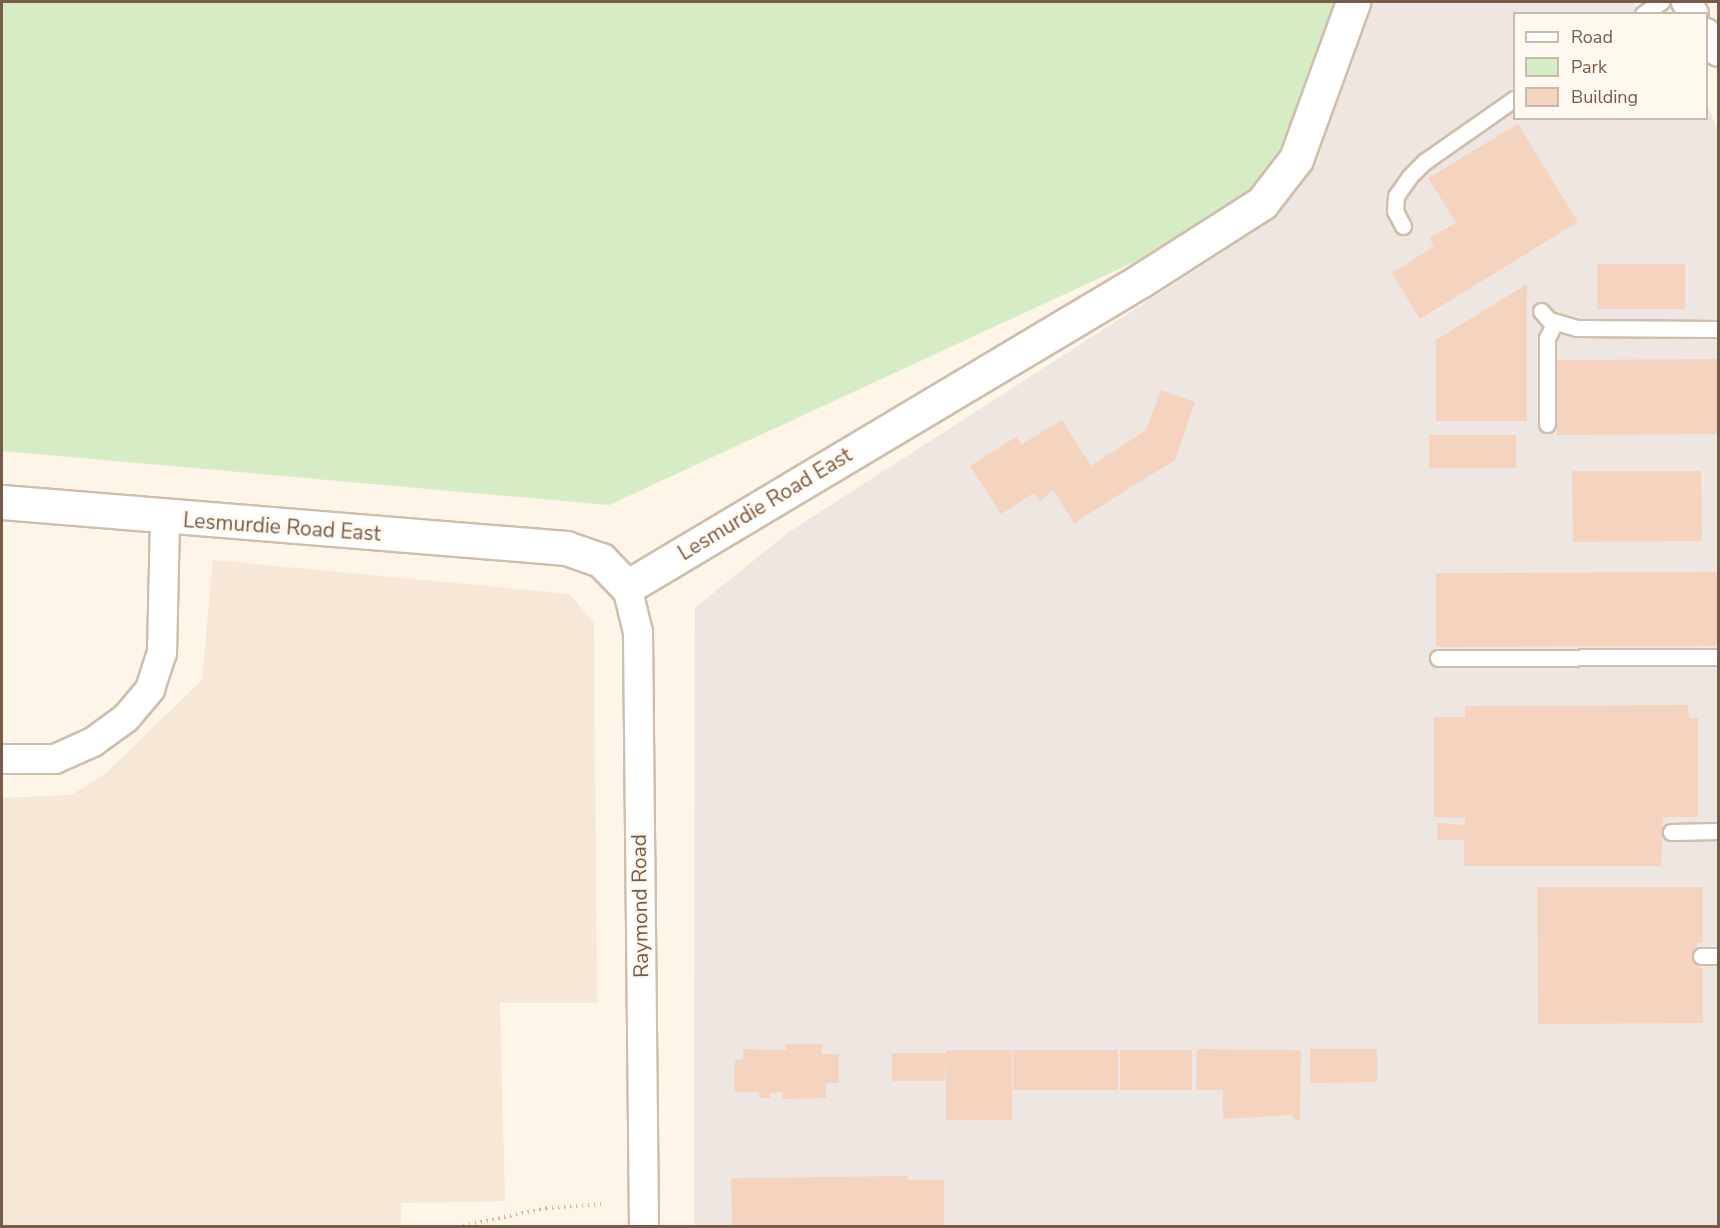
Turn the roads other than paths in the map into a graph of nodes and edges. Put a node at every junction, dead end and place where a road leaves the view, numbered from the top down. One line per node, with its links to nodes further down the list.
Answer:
1 (1353, 2): 14 (street, Lesmurdie Road East)
2 (1662, 2): 3 (lane)
3 (1646, 12)
4 (1708, 35): 5 (street)
5 (1719, 52)
6 (1513, 100): 7 (lane)
7 (1403, 226)
8 (1541, 311): 9 (lane)
9 (1555, 322): 10 (lane); 11 (lane)
10 (1719, 329)
11 (1547, 424)
12 (2, 502): 13 (street, Lesmurdie Road East)
13 (165, 518): 14 (street, Lesmurdie Road East); 17 (street)
14 (627, 587): 22 (street, Raymond Road)
15 (1719, 657): 16 (lane)
16 (1438, 658)
17 (2, 759)
18 (1719, 831): 19 (lane)
19 (1671, 832)
20 (1701, 956): 21 (lane)
21 (1719, 956)
22 (644, 1227)

